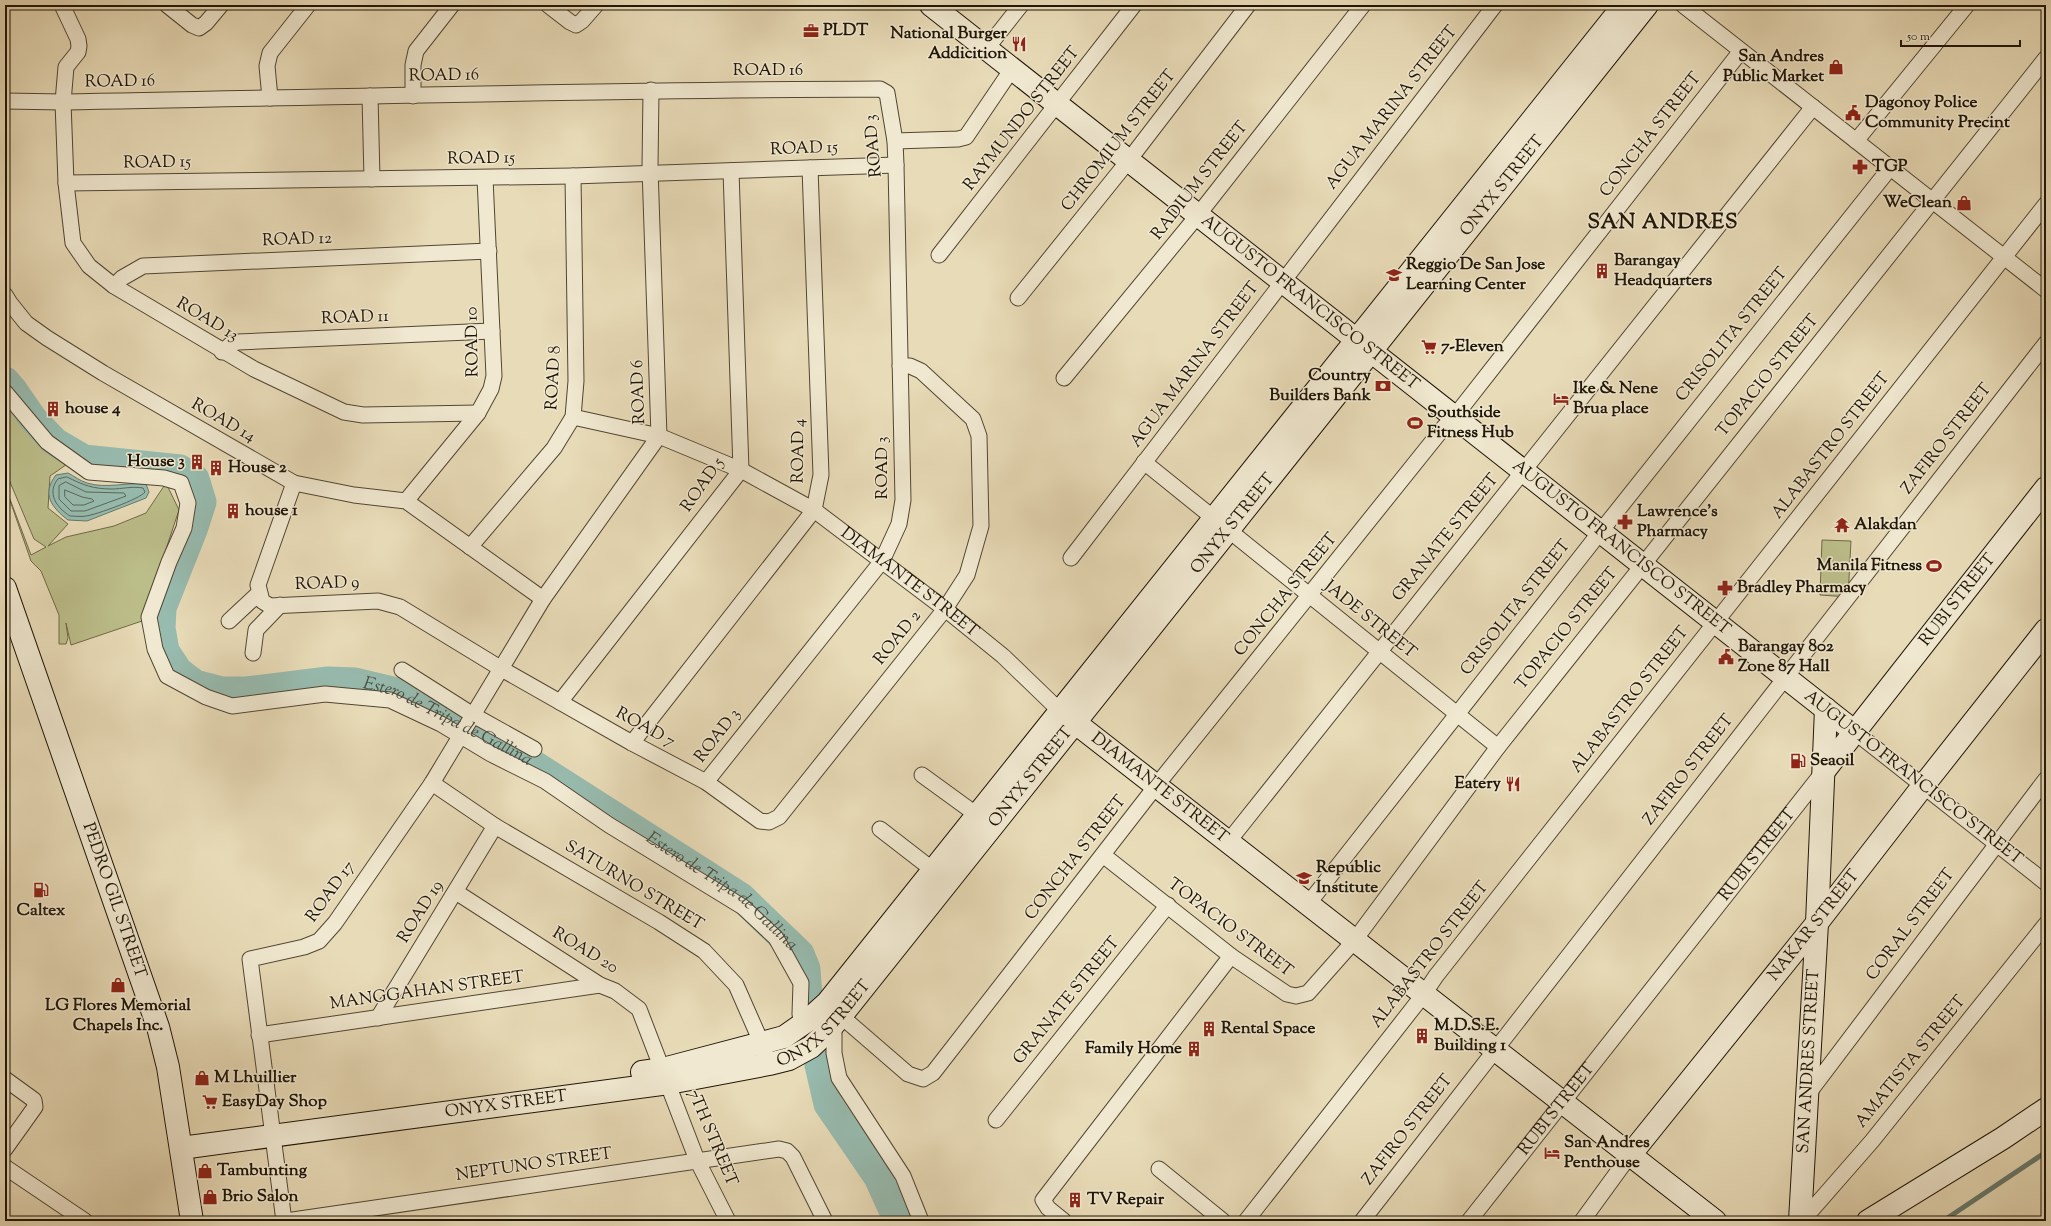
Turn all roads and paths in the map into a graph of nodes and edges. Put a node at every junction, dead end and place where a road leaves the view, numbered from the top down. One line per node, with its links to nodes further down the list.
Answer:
1 (62, 5): 28 (street, ROAD 13)
2 (167, 5): 3 (street)
3 (221, 5)
4 (308, 5): 26 (street)
5 (452, 5): 25 (street)
6 (548, 5): 7 (street)
7 (596, 5)
8 (931, 5): 18 (street, AUGUSTO FRANCISCO STREET)
9 (1021, 5): 18 (street)
10 (1134, 5): 29 (street, RAYMUNDO STREET)
11 (1248, 5): 33 (street, CHROMIUM STREET)
12 (1363, 5): 45 (street, RADIUM STREET)
13 (1495, 5): 49 (street, AGUA MARINA STREET)
14 (1624, 5): 56 (street, ONYX STREET)
15 (1647, 5): 56 (street, ONYX STREET)
16 (1683, 5): 19 (street)
17 (1967, 5): 32 (street)
18 (987, 48): 21 (street, AUGUSTO FRANCISCO STREET)
19 (1741, 51): 30 (street); 62 (street, CONCHA STREET)
20 (2046, 58): 43 (street, TOPACIO STREET)
21 (1012, 68): 29 (street, AUGUSTO FRANCISCO STREET); 31 (street)
22 (651, 90): 23 (street, ROAD 16); 25 (street, ROAD 16); 38 (street, ROAD 6)
23 (884, 90): 31 (street, ROAD 3)
24 (370, 96): 25 (street, ROAD 16); 26 (street, ROAD 16); 41 (street)
25 (413, 96)
26 (270, 98): 28 (street, ROAD 16)
27 (5, 101): 28 (street, ROAD 16)
28 (63, 102): 42 (street, ROAD 13)
29 (1057, 104): 33 (street, AUGUSTO FRANCISCO STREET); 47 (street, RAYMUNDO STREET)
30 (1813, 107): 32 (street); 67 (street, GRANATE STREET)
31 (894, 141): 34 (street, ROAD 3)
32 (1856, 141): 36 (street)
33 (1129, 160): 45 (street, AUGUSTO FRANCISCO STREET); 53 (street, CHROMIUM STREET)
34 (896, 165): 35 (street, ROAD 15); 58 (street, ROAD 3)
35 (810, 168): 37 (street, ROAD 15); 71 (street, ROAD 4)
36 (1890, 168): 43 (street); 73 (street, CRISOLITA STREET)
37 (731, 171): 38 (street, ROAD 15); 66 (street, ROAD 5)
38 (650, 174): 39 (street, ROAD 15); 64 (street, ROAD 6)
39 (573, 176): 40 (street, ROAD 15); 63 (street, ROAD 8)
40 (486, 178): 41 (street, ROAD 15); 46 (street, ROAD 10)
41 (372, 179): 42 (street, ROAD 15)
42 (66, 183): 50 (street, ROAD 13)
43 (1932, 201): 48 (street); 77 (street, TOPACIO STREET)
44 (2046, 204): 48 (street, ALABASTRO STREET)
45 (1198, 215): 49 (street, AUGUSTO FRANCISCO STREET); 59 (street, RADIUM STREET)
46 (489, 251): 50 (street, ROAD 12); 54 (street, ROAD 10)
47 (939, 255)
48 (2004, 257): 51 (street); 85 (street, ALABASTRO STREET)
49 (1283, 281): 56 (street, AUGUSTO FRANCISCO STREET); 65 (street, AGUA MARINA STREET)
50 (114, 286): 57 (street, ROAD 13)
51 (2046, 290)
52 (5, 295): 68 (street, ROAD 14)
53 (1018, 298)
54 (492, 331): 57 (street, ROAD 11); 61 (street, ROAD 10)
55 (2046, 343): 91 (street, ZAFIRO STREET)
56 (1364, 345): 62 (street, AUGUSTO FRANCISCO STREET); 72 (street, ONYX STREET)
57 (222, 352): 61 (street, ROAD 13)
58 (900, 366): 76 (street, ROAD 3); 83 (street, ROAD 2)
59 (1064, 378)
60 (5, 392): 96 (street)
61 (478, 413): 70 (street, ROAD 10)
62 (1455, 416): 67 (street, AUGUSTO FRANCISCO STREET); 80 (street, CONCHA STREET)
63 (573, 417): 64 (street, DIAMANTE STREET); 74 (street, ROAD 8)
64 (659, 436): 66 (street, DIAMANTE STREET); 81 (street, ROAD 6)
65 (1144, 462): 72 (street, JADE STREET); 75 (street, AGUA MARINA STREET)
66 (741, 470): 71 (street, DIAMANTE STREET); 92 (street, ROAD 5)
67 (1524, 470): 73 (street, AUGUSTO FRANCISCO STREET); 87 (street, GRANATE STREET)
68 (294, 483): 70 (street, ROAD 14); 79 (street)
69 (2046, 488): 97 (street, RUBI STREET)
70 (406, 501): 74 (street)
71 (814, 510): 76 (street, DIAMANTE STREET); 98 (street, ROAD 4)
72 (1221, 524): 80 (street, JADE STREET); 95 (street, ONYX STREET)
73 (1601, 531): 77 (street, AUGUSTO FRANCISCO STREET); 94 (street, CRISOLITA STREET)
74 (470, 547): 81 (street)
75 (1071, 558)
76 (882, 560): 83 (street, DIAMANTE STREET); 104 (street, ROAD 3)
77 (1643, 564): 85 (street, AUGUSTO FRANCISCO STREET); 99 (street, TOPACIO STREET)
78 (5, 588): 140 (street, PEDRO GIL STREET)
79 (259, 593): 82 (street, ROAD 9); 84 (street)
80 (1310, 596): 87 (street, JADE STREET); 106 (street, CONCHA STREET)
81 (543, 599): 89 (street, ROAD 6)
82 (280, 606): 88 (street); 89 (street, ROAD 9)
83 (945, 608): 95 (street, DIAMANTE STREET); 109 (street, ROAD 2)
84 (228, 621)
85 (1716, 622): 91 (street, AUGUSTO FRANCISCO STREET); 125 (street, ALABASTRO STREET)
86 (2046, 630): 107 (street, NAKAR STREET)
87 (1380, 652): 94 (street, JADE STREET); 112 (street, GRANATE STREET)
88 (253, 654)
89 (500, 668): 92 (street, ROAD 7); 96 (street, ROAD 17)
90 (402, 670): 96 (street)
91 (1786, 677): 93 (street, AUGUSTO FRANCISCO STREET); 131 (street, ZAFIRO STREET)
92 (560, 702): 98 (street, ROAD 7)
93 (1826, 709): 97 (street, AUGUSTO FRANCISCO STREET); 101 (street, SAN ANDRES STREET)
94 (1457, 714): 99 (street, JADE STREET); 118 (street, CRISOLITA STREET)
95 (1067, 717): 106 (street, DIAMANTE STREET); 108 (street, ONYX STREET); 127 (street, ONYX STREET)
96 (466, 726): 100 (street); 105 (street, ROAD 17); 128 (street)
97 (1855, 732): 101 (street, RUBI STREET); 107 (street, AUGUSTO FRANCISCO STREET)
98 (632, 743): 104 (street, ROAD 7)
99 (1498, 746): 122 (street, TOPACIO STREET)
100 (534, 749)
101 (1824, 771): 120 (street, SAN ANDRES STREET); 136 (street, RUBI STREET)
102 (922, 775): 108 (street)
103 (2046, 779): 113 (street, CORAL STREET)
104 (706, 782): 109 (street, ROAD 7)
105 (432, 783): 110 (street, SATURNO STREET); 129 (street, ROAD 17)
106 (1156, 786): 112 (street, DIAMANTE STREET); 114 (street, CONCHA STREET)
107 (1923, 786): 113 (street, AUGUSTO FRANCISCO STREET); 120 (street, NAKAR STREET)
108 (977, 815): 115 (street, ONYX STREET)
109 (769, 822)
110 (495, 826): 117 (street, ROAD 19); 130 (street, SATURNO STREET)
111 (880, 830): 115 (street)
112 (1228, 842): 118 (street, DIAMANTE STREET)
113 (1996, 844): 116 (street, AUGUSTO FRANCISCO STREET); 135 (street, CORAL STREET)
114 (1103, 855): 119 (street, TOPACIO STREET); 127 (street, CONCHA STREET)
115 (933, 870): 127 (street, ONYX STREET)
116 (2046, 883)
117 (456, 892): 124 (street, ROAD 20); 126 (street, ROAD 19)
118 (1308, 904): 122 (street, DIAMANTE STREET)
119 (1168, 906): 123 (street, TOPACIO STREET); 138 (street, GRANATE STREET)
120 (1817, 923): 135 (street, SAN ANDRES STREET); 142 (street, NAKAR STREET)
121 (2046, 924): 159 (street, AMATISTA STREET)
122 (1354, 941): 123 (street, TOPACIO STREET); 125 (street, DIAMANTE STREET)
123 (1231, 956): 153 (street)
124 (600, 985): 126 (street, MANGGAHAN STREET); 133 (street, ROAD 20)
125 (1424, 994): 131 (street, DIAMANTE STREET); 155 (street, ALABASTRO STREET)
126 (378, 1018): 129 (street, MANGGAHAN STREET)
127 (833, 1019): 128 (street, ONYX STREET); 132 (street, ONYX STREET); 152 (street)
128 (804, 1023): 130 (street, ONYX STREET)
129 (259, 1035): 139 (street, ROAD 17)
130 (762, 1044): 132 (street, SATURNO STREET); 133 (street, ONYX STREET)
131 (1494, 1049): 136 (street, DIAMANTE STREET); 156 (street, ZAFIRO STREET)
132 (769, 1064): 133 (street, ONYX STREET)
133 (666, 1076): 139 (street, ONYX STREET); 143 (street, 7TH STREET)
134 (5, 1078): 141 (street)
135 (1808, 1094): 159 (street, SAN ANDRES STREET)
136 (1562, 1102): 142 (street, DIAMANTE STREET); 157 (street, RUBI STREET)
137 (2046, 1109): 160 (street)
138 (996, 1120)
139 (271, 1128): 140 (street, ONYX STREET); 149 (street, ROAD 17)
140 (180, 1141): 148 (street, PEDRO GIL STREET)
141 (5, 1148)
142 (1630, 1155): 146 (street, DIAMANTE STREET); 158 (street, NAKAR STREET)
143 (697, 1160): 149 (street, NEPTUNO STREET); 150 (street, 7TH STREET); 151 (street, NEPTUNO STREET)
144 (5, 1167): 147 (street)
145 (1159, 1169): 154 (street)
146 (1704, 1218)
147 (85, 1221)
148 (192, 1221)
149 (285, 1221)
150 (728, 1221)
151 (825, 1221)
152 (921, 1221)
153 (1064, 1221)
154 (1223, 1221)
155 (1246, 1221)
156 (1362, 1221)
157 (1469, 1221)
158 (1582, 1221)
159 (1801, 1221)
160 (1868, 1221)

